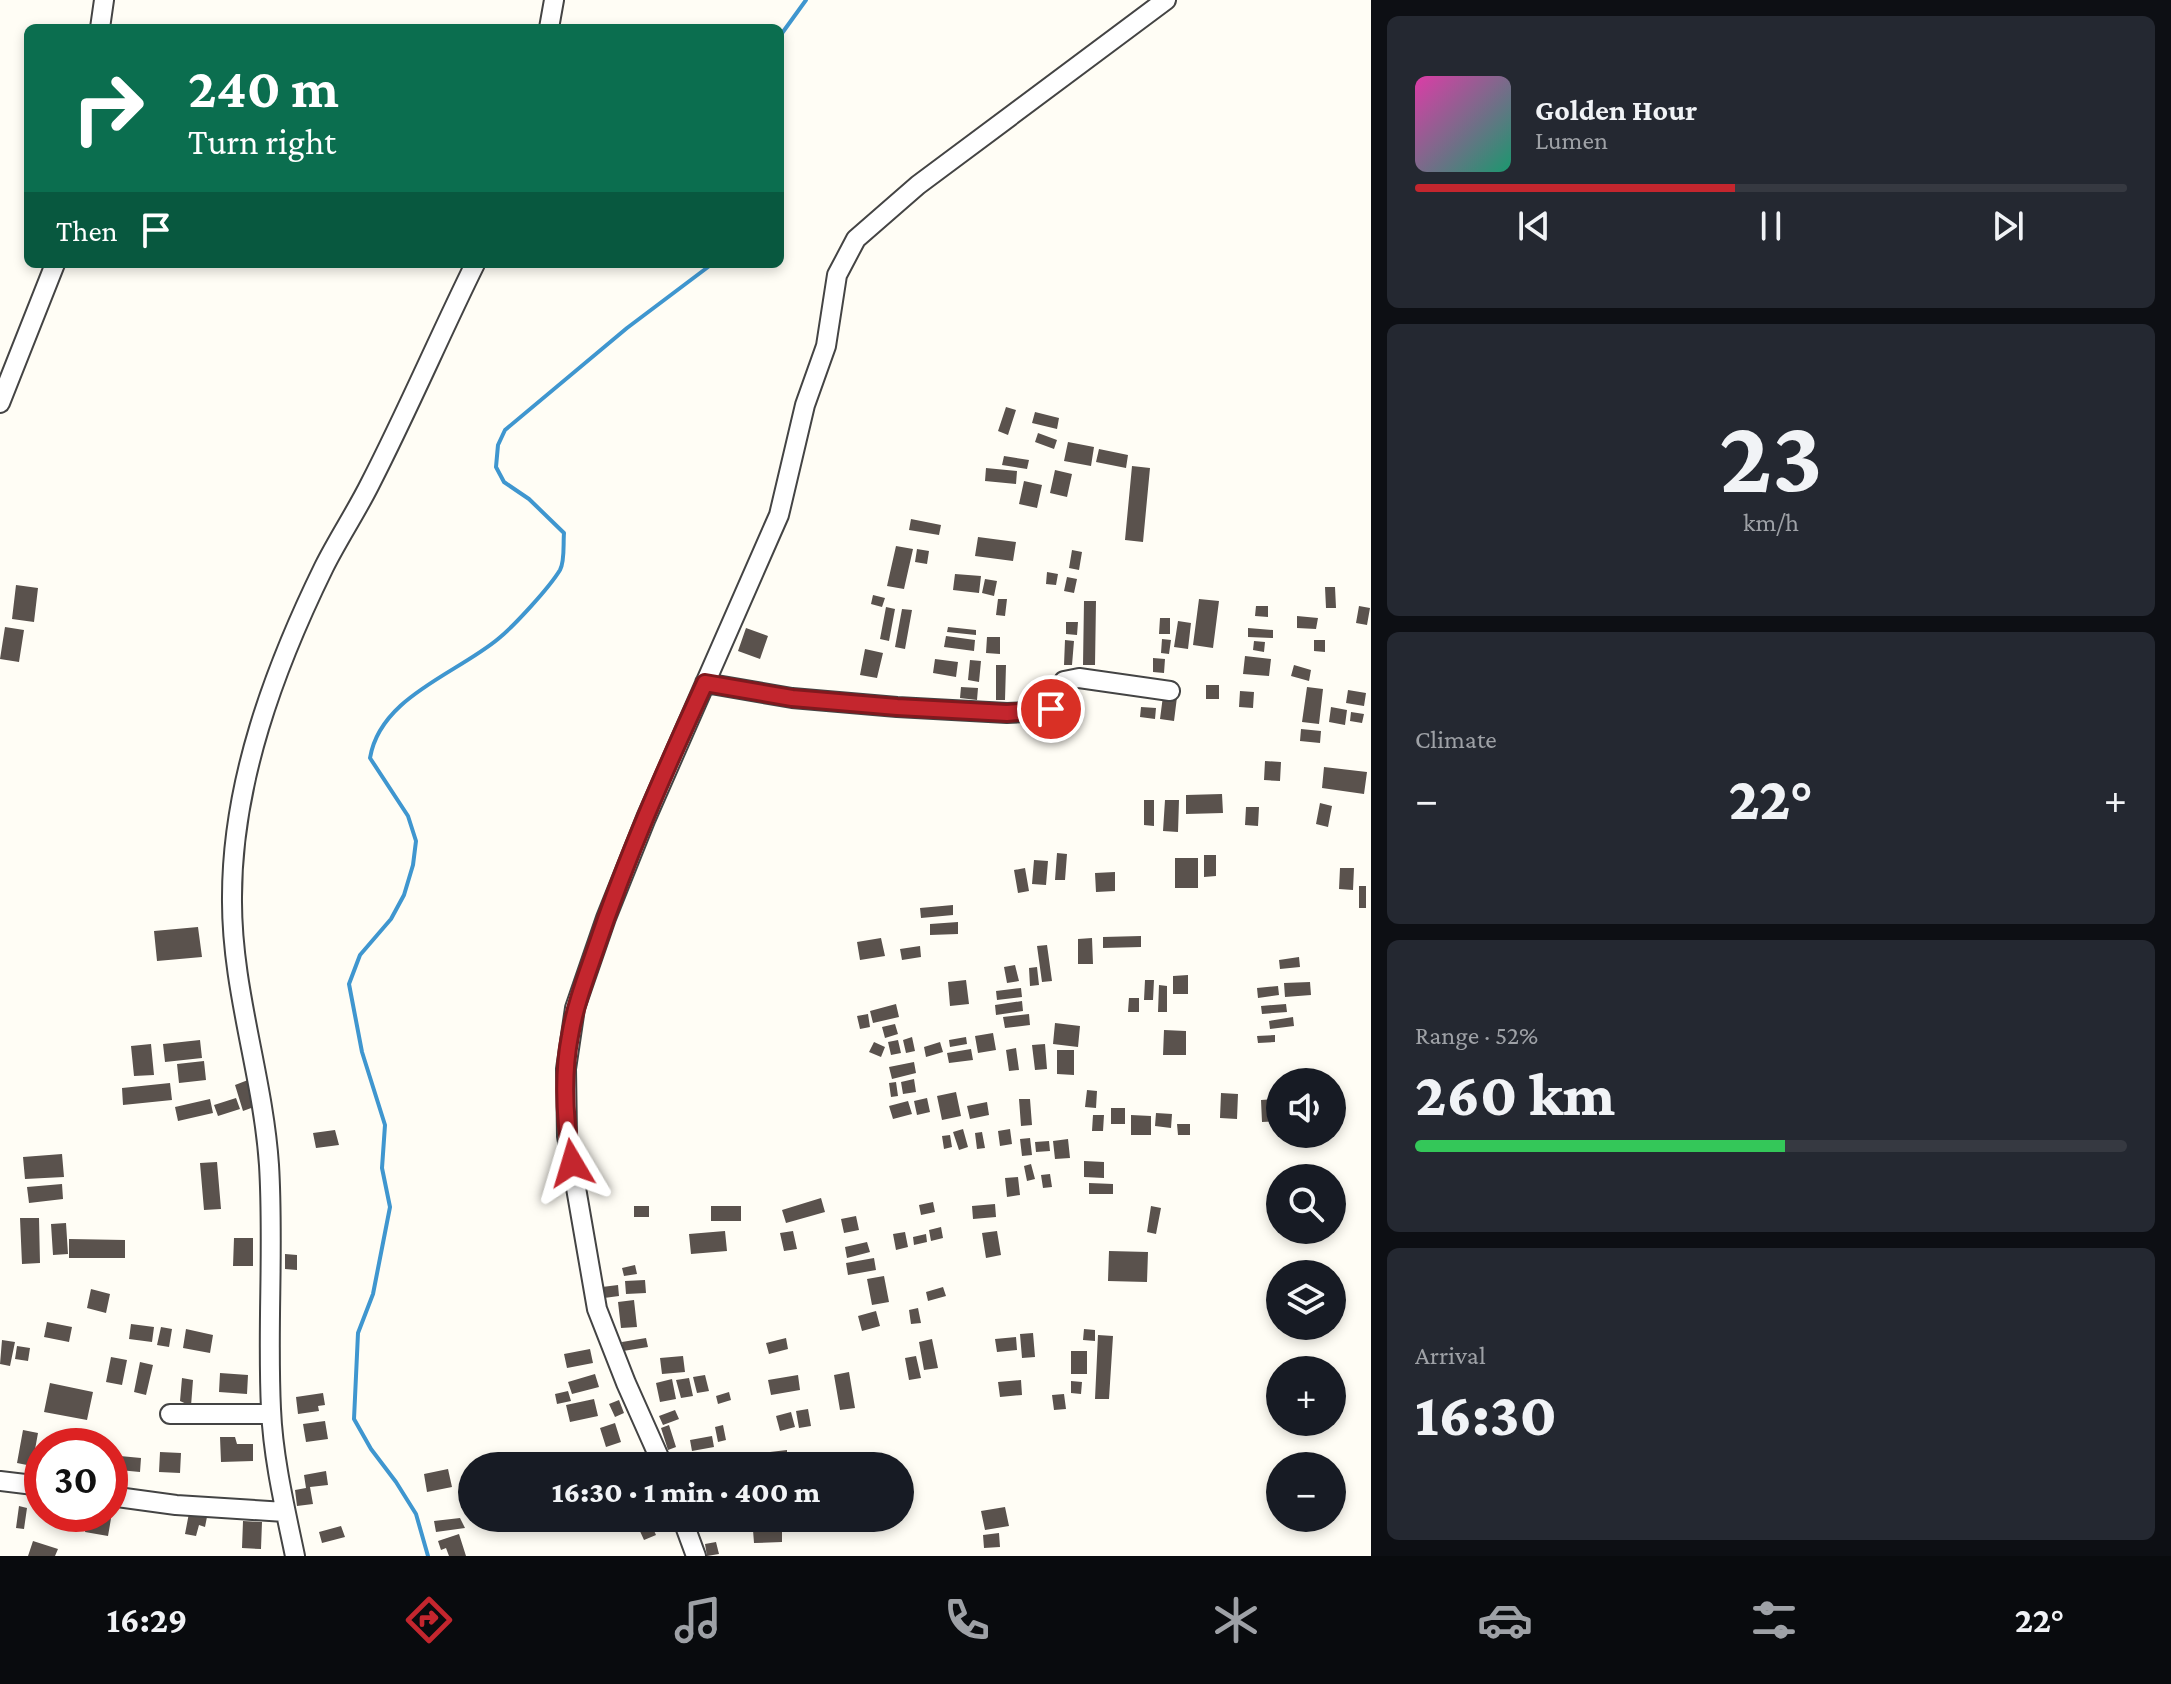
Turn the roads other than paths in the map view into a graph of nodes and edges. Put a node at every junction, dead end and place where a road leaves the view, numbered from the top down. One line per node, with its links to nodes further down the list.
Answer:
1 (104, 0): 4 (street)
2 (554, 0): 5 (street)
3 (1166, 0): 9 (street)
4 (101, 24)
5 (550, 24)
6 (53, 268): 8 (street)
7 (473, 268): 12 (street)
8 (0, 403)
9 (705, 683): 10 (street); 13 (street)
10 (1170, 691)
11 (170, 1414): 12 (street)
12 (271, 1414): 17 (street)
13 (657, 1452)
14 (0, 1481): 15 (street)
15 (24, 1484)
16 (128, 1498): 17 (street)
17 (285, 1512): 19 (street)
18 (687, 1532): 20 (street)
19 (295, 1556)
20 (696, 1556)

